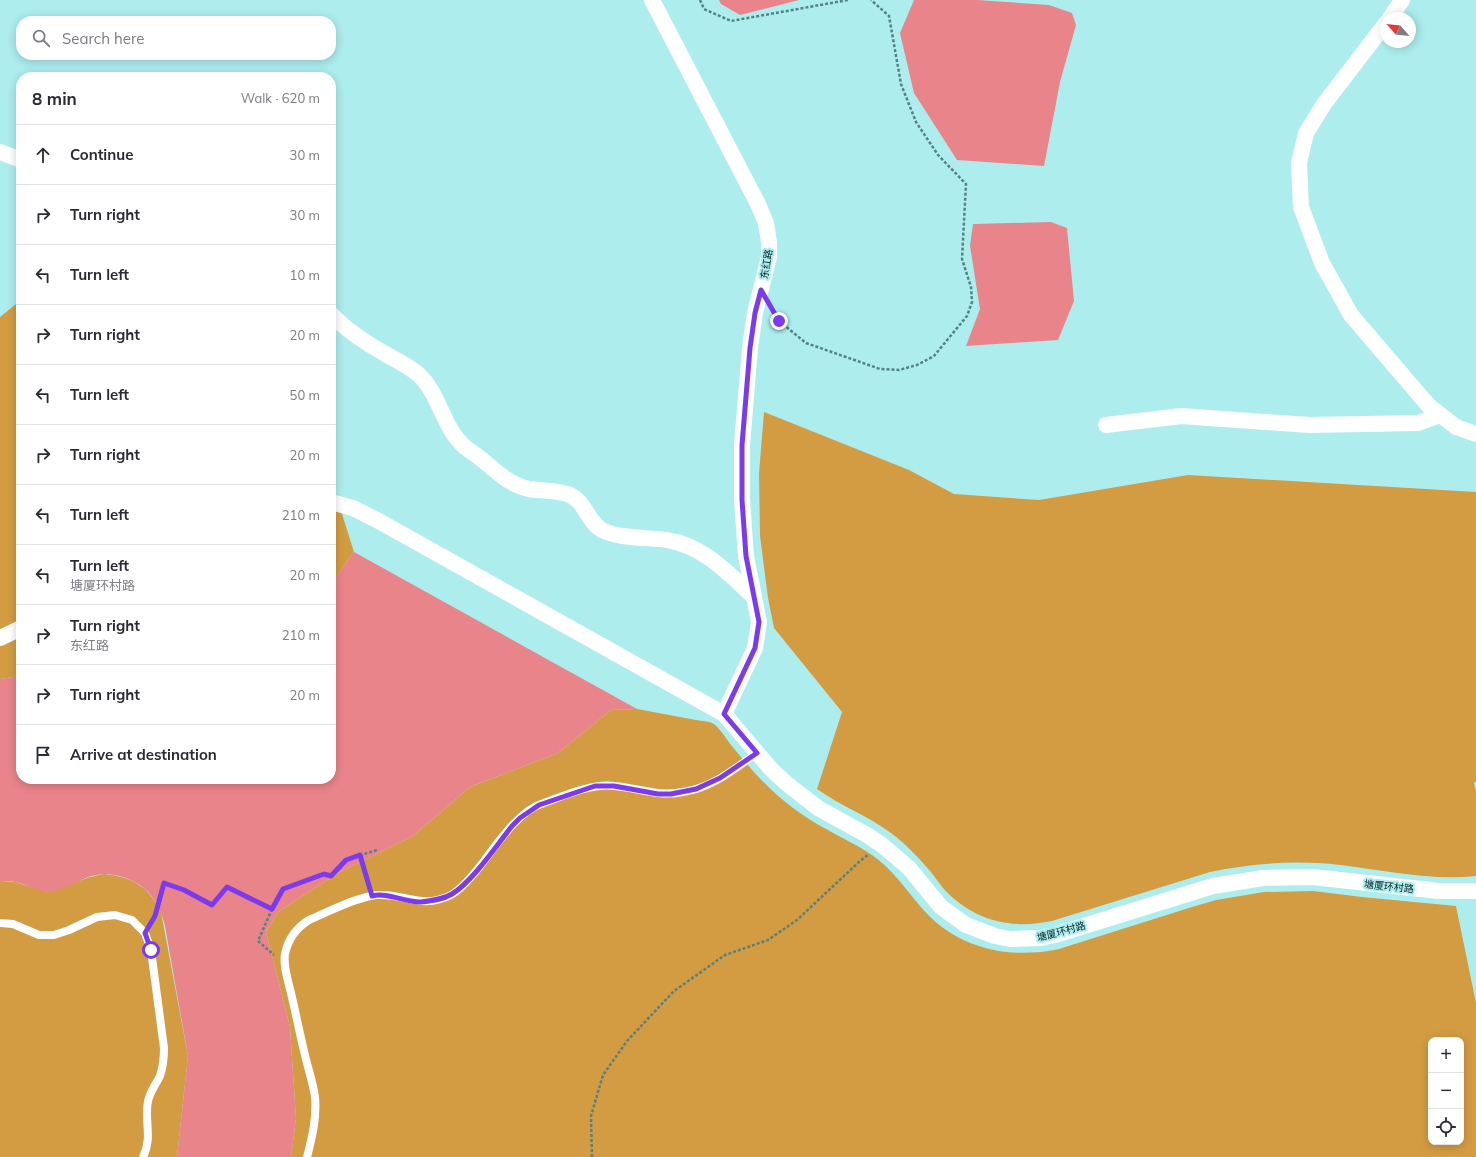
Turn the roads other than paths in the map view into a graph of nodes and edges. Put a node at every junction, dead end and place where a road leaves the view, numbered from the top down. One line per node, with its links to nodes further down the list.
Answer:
1 (652, 0): 12 (street, 东红路)
2 (1402, 0): 3 (street)
3 (1394, 12)
4 (1380, 31): 8 (street)
5 (0, 152): 6 (street)
6 (16, 158)
7 (336, 319): 12 (street)
8 (1440, 415): 9 (street); 10 (street)
9 (1106, 425)
10 (1476, 434)
11 (336, 503): 15 (street)
12 (754, 597): 15 (street, 东红路)
13 (16, 630): 14 (street)
14 (0, 638)
15 (724, 714): 16 (street, 塘厦环村路)
16 (757, 753): 17 (street, 塘厦环村路); 20 (lane)
17 (1476, 891)
18 (0, 923): 19 (lane)
19 (143, 1157)
20 (307, 1157)

